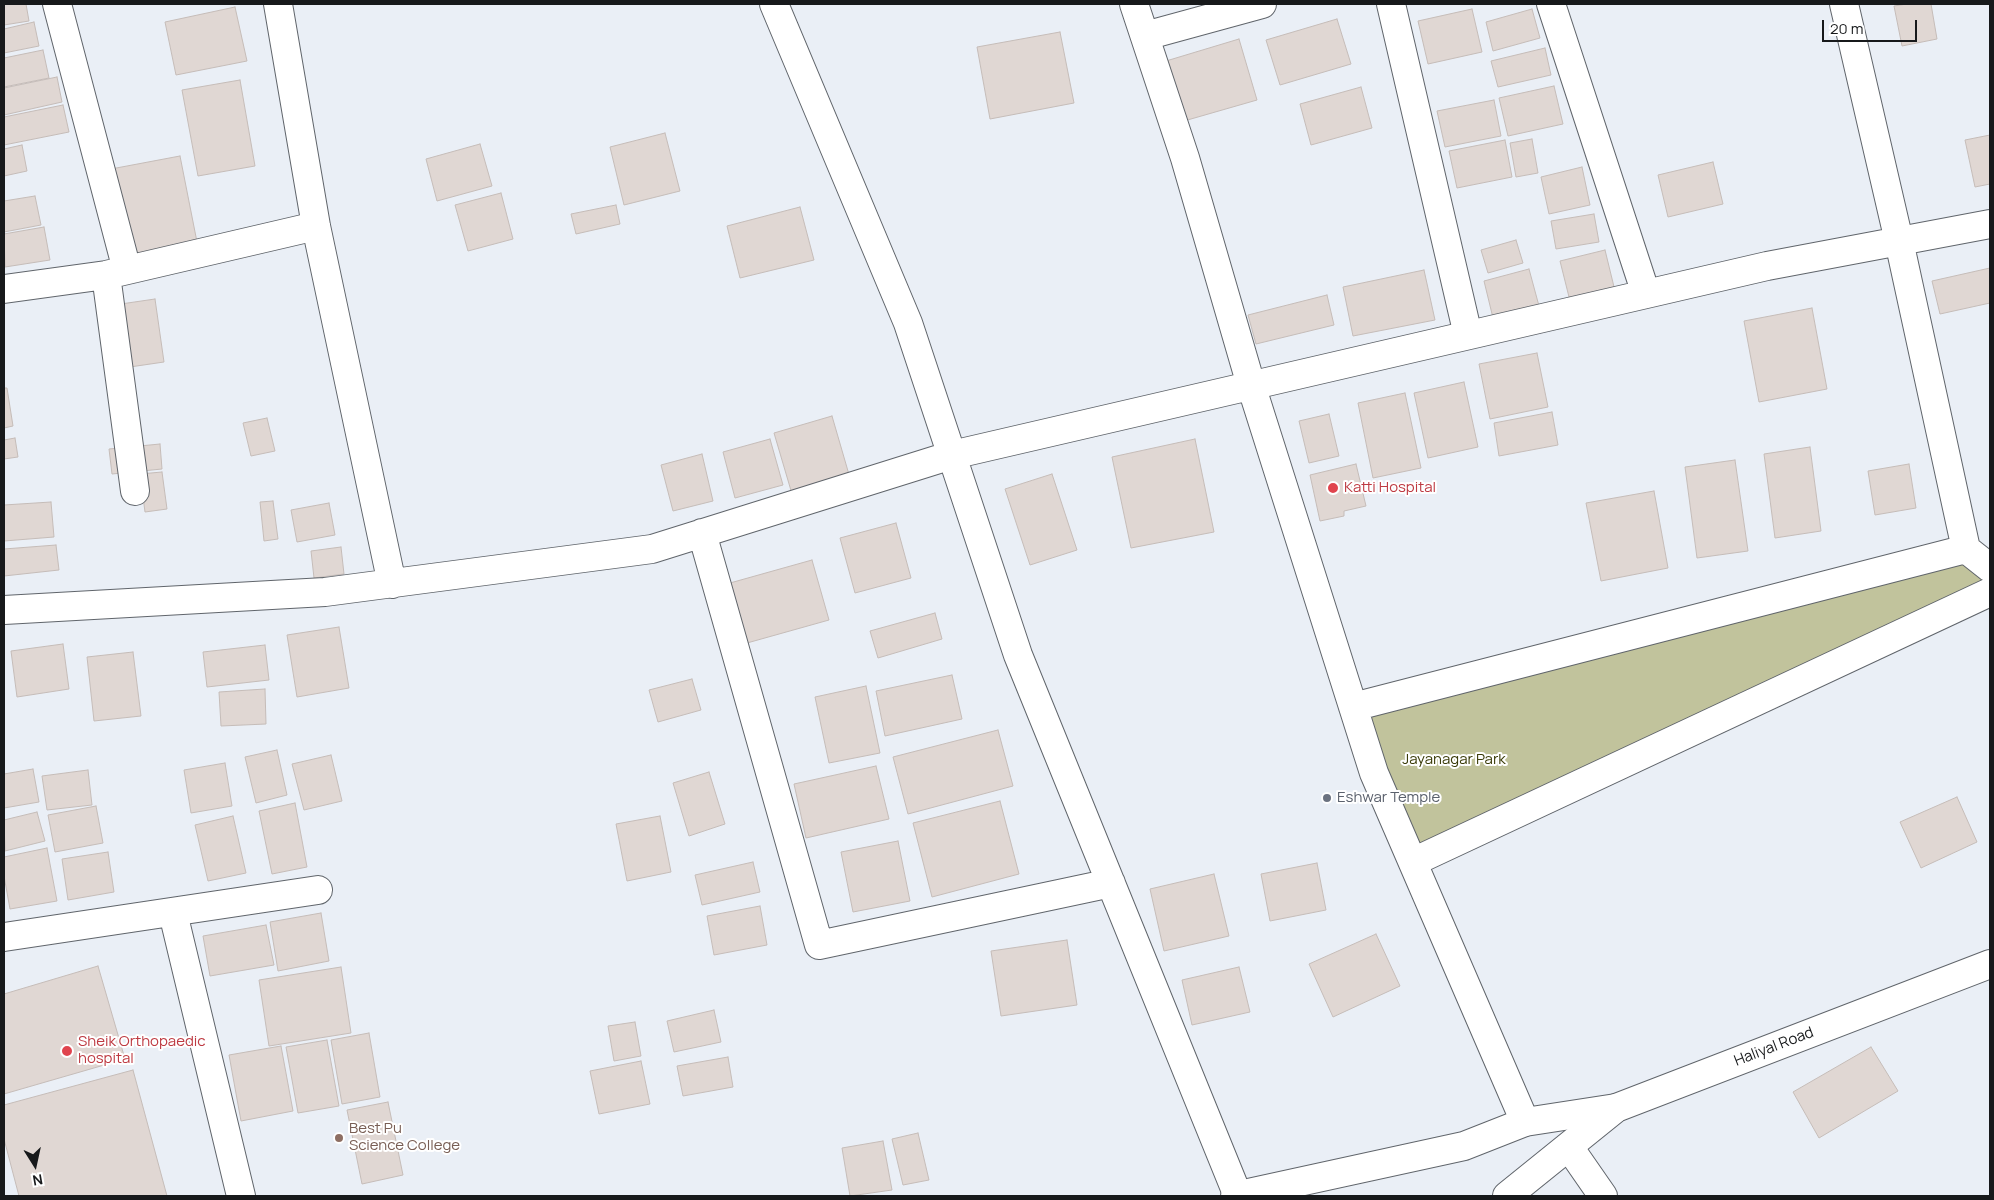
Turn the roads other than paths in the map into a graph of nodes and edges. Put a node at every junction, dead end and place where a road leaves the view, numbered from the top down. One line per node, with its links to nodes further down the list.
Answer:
1 (57, 4): 13 (street)
2 (278, 4): 11 (street)
3 (774, 4): 18 (street)
4 (1134, 4): 9 (street)
5 (1262, 4): 9 (street)
6 (1391, 4): 16 (street)
7 (1551, 4): 15 (street)
8 (1844, 4): 12 (street)
9 (1145, 36): 17 (street)
10 (1990, 224): 12 (street)
11 (316, 226): 13 (street); 23 (street)
12 (1899, 240): 15 (street); 21 (street)
13 (116, 272): 14 (street); 19 (street)
14 (5, 285)
15 (1646, 294): 16 (street)
16 (1468, 335): 17 (street)
17 (1251, 385): 18 (street); 26 (street)
18 (952, 455): 20 (street); 28 (street)
19 (136, 491)
20 (702, 533): 23 (street); 28 (street)
21 (1966, 550): 22 (street); 26 (street)
22 (1990, 568)
23 (392, 584): 25 (street)
24 (1990, 592): 27 (street)
25 (4, 610)
26 (1353, 707): 27 (street)
27 (1413, 862): 34 (street)
28 (1110, 883): 37 (street)
29 (318, 890): 30 (street)
30 (173, 913): 31 (street); 36 (street)
31 (4, 937)
32 (1990, 964): 33 (street, Haliyal Road)
33 (1616, 1108): 34 (street); 35 (street, Haliyal Road)
34 (1525, 1122): 37 (street)
35 (1568, 1147): 38 (street, Haliyal Road); 39 (street)
36 (241, 1196)
37 (1236, 1196)
38 (1508, 1196)
39 (1603, 1196)

